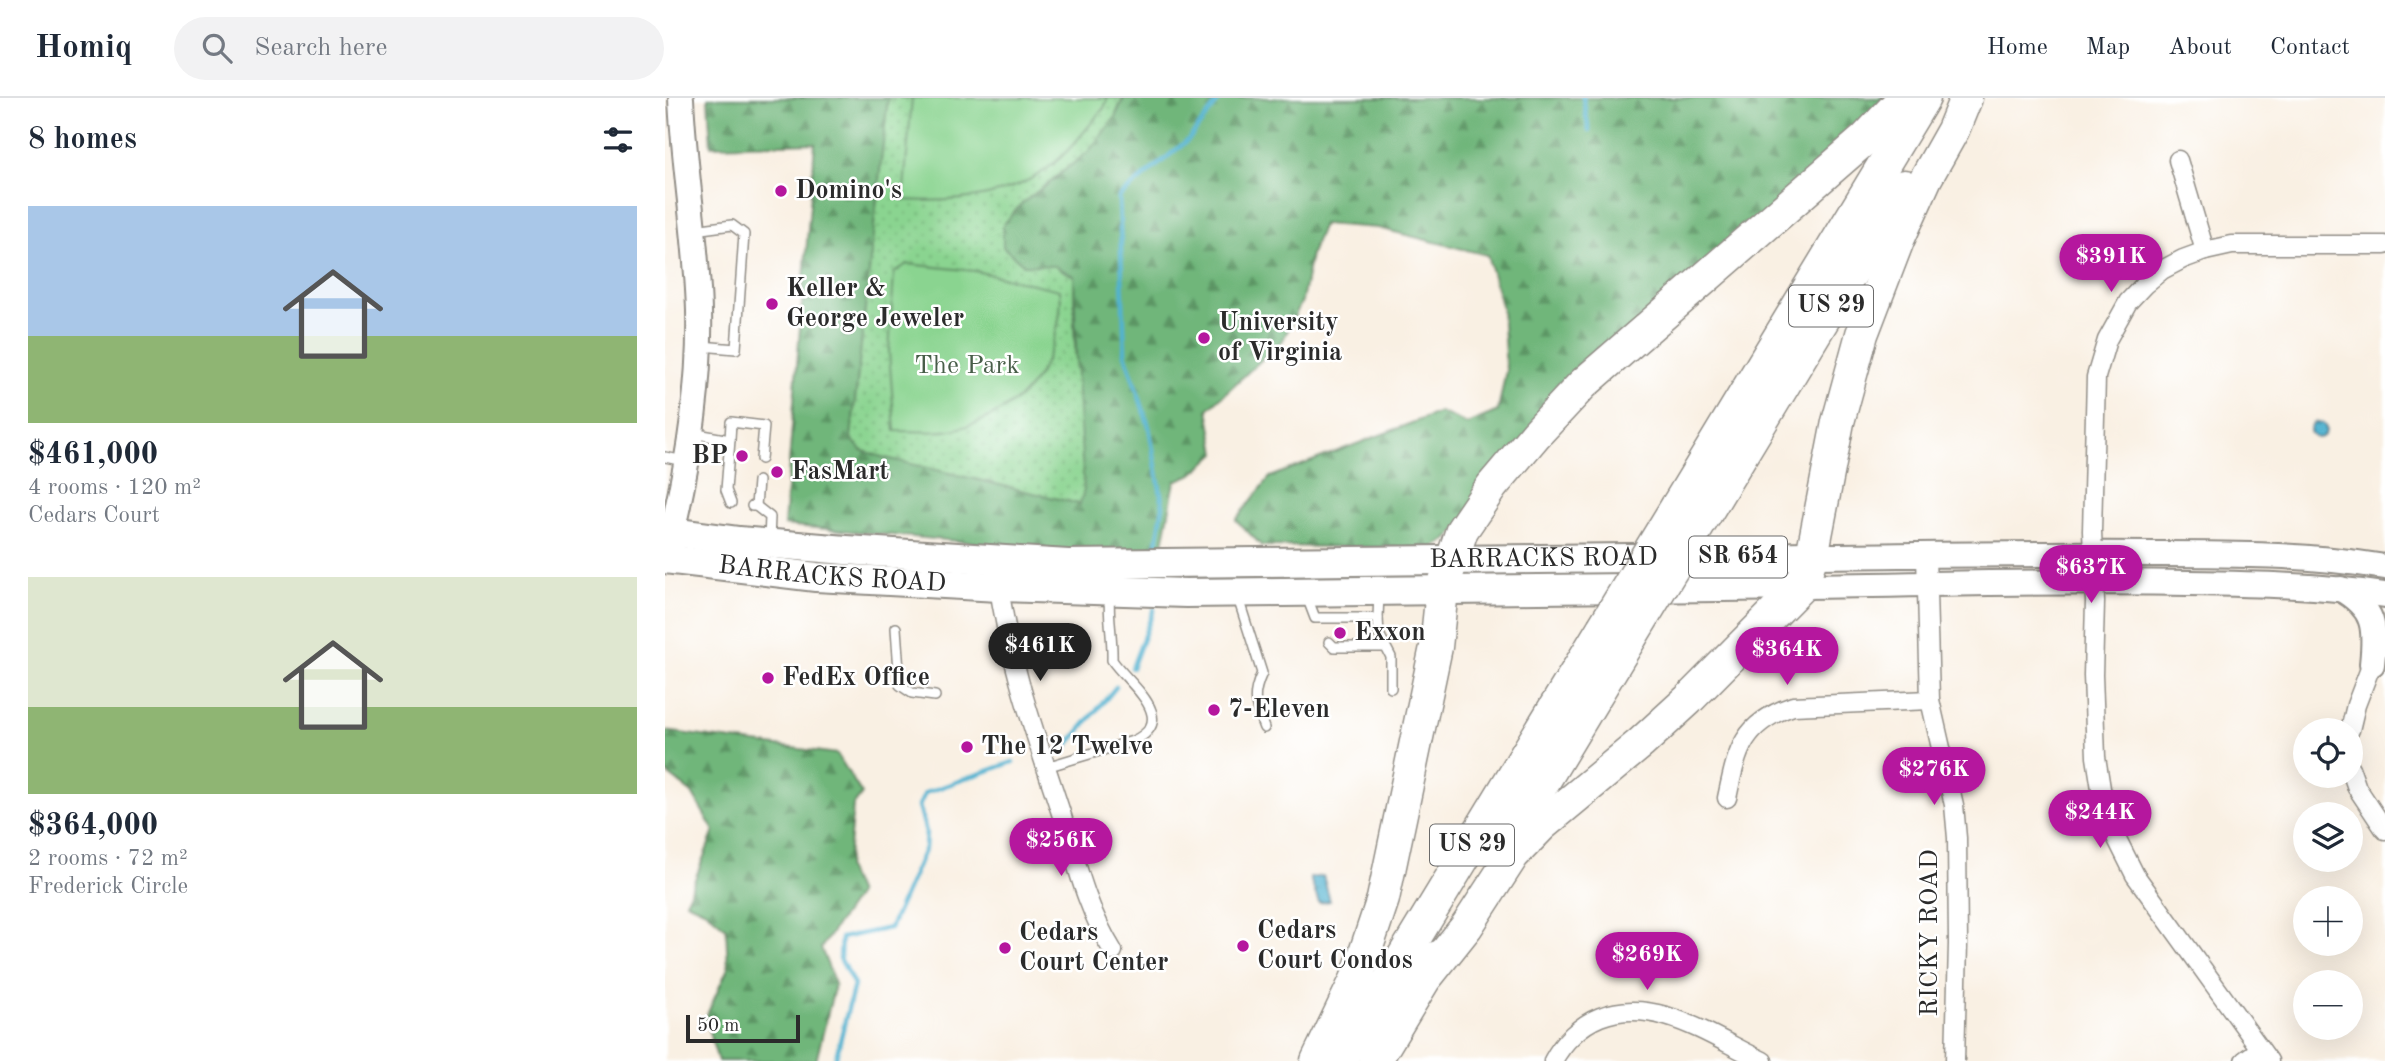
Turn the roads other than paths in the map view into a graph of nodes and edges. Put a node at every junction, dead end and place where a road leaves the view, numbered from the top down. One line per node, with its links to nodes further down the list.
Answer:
1 (681, 98): 7 (main road)
2 (1904, 98): 26 (highway)
3 (1924, 98): 17 (highway, US 29)
4 (1959, 98): 17 (highway, US 29)
5 (1966, 98): 22 (highway)
6 (2178, 160): 9 (street)
7 (692, 230): 10 (main road); 10 (lane)
8 (2385, 245): 9 (street)
9 (2205, 251): 20 (street)
10 (698, 345): 11 (main road)
11 (690, 433): 12 (lane); 14 (main road)
12 (731, 445): 13 (lane); 16 (lane)
13 (759, 453)
14 (675, 459): 19 (main road)
15 (758, 481): 18 (lane)
16 (731, 503)
17 (1691, 510): 39 (highway, US 29, bridge)
18 (768, 544): 19 (main road, BARRACKS ROAD); 23 (main road, BARRACKS ROAD)
19 (666, 549): 30 (main road, BARRACKS ROAD)
20 (2094, 553): 21 (main road, BARRACKS ROAD / SR 654); 25 (main road, BARRACKS ROAD / SR 654); 27 (street)
21 (1926, 555): 22 (main road, BARRACKS ROAD / SR 654); 28 (street, RICKY ROAD)
22 (1812, 556): 26 (main road, BARRACKS ROAD / SR 654); 29 (highway)
23 (996, 558): 24 (main road, BARRACKS ROAD); 30 (street)
24 (1184, 564): 26 (main road, BARRACKS ROAD); 34 (street)
25 (2385, 567)
26 (1446, 576): 29 (main road, BARRACKS ROAD / SR 654); 37 (main road, BARRACKS ROAD); 56 (highway)
27 (2095, 582): 28 (main road, BARRACKS ROAD / SR 654); 31 (main road, BARRACKS ROAD / SR 654); 55 (street)
28 (1927, 585): 29 (main road, BARRACKS ROAD / SR 654); 46 (street, RICKY ROAD)
29 (1801, 586): 54 (highway)
30 (999, 587): 32 (main road, BARRACKS ROAD); 49 (street)
31 (2340, 589): 36 (main road, BARRACKS ROAD / SR 654); 43 (main road)
32 (1110, 591): 34 (main road, BARRACKS ROAD); 49 (lane)
33 (1305, 592): 35 (main road, BARRACKS ROAD); 37 (main road, BARRACKS ROAD); 37 (lane)
34 (1186, 593): 35 (main road, BARRACKS ROAD)
35 (1237, 593): 48 (lane)
36 (2385, 595)
37 (1379, 605): 42 (lane)
38 (896, 628): 45 (lane)
39 (1617, 632): 54 (highway, US 29); 57 (highway, US 29)
40 (2385, 634): 43 (street)
41 (1329, 642): 42 (lane)
42 (1385, 647): 44 (lane)
43 (2372, 664): 47 (street)
44 (1391, 688)
45 (935, 696)
46 (1930, 700): 51 (street); 61 (street, RICKY ROAD)
47 (2354, 718)
48 (1264, 728)
49 (1046, 767): 53 (street)
50 (2357, 788): 52 (street)
51 (1727, 798)
52 (2385, 830)
53 (1113, 951)
54 (1428, 975): 58 (highway, US 29)
55 (2264, 1055): 62 (street)
56 (1317, 1061)
57 (1341, 1061)
58 (1375, 1061)
59 (1553, 1061): 60 (street)
60 (1763, 1061)
61 (1955, 1061)
62 (2244, 1061)

